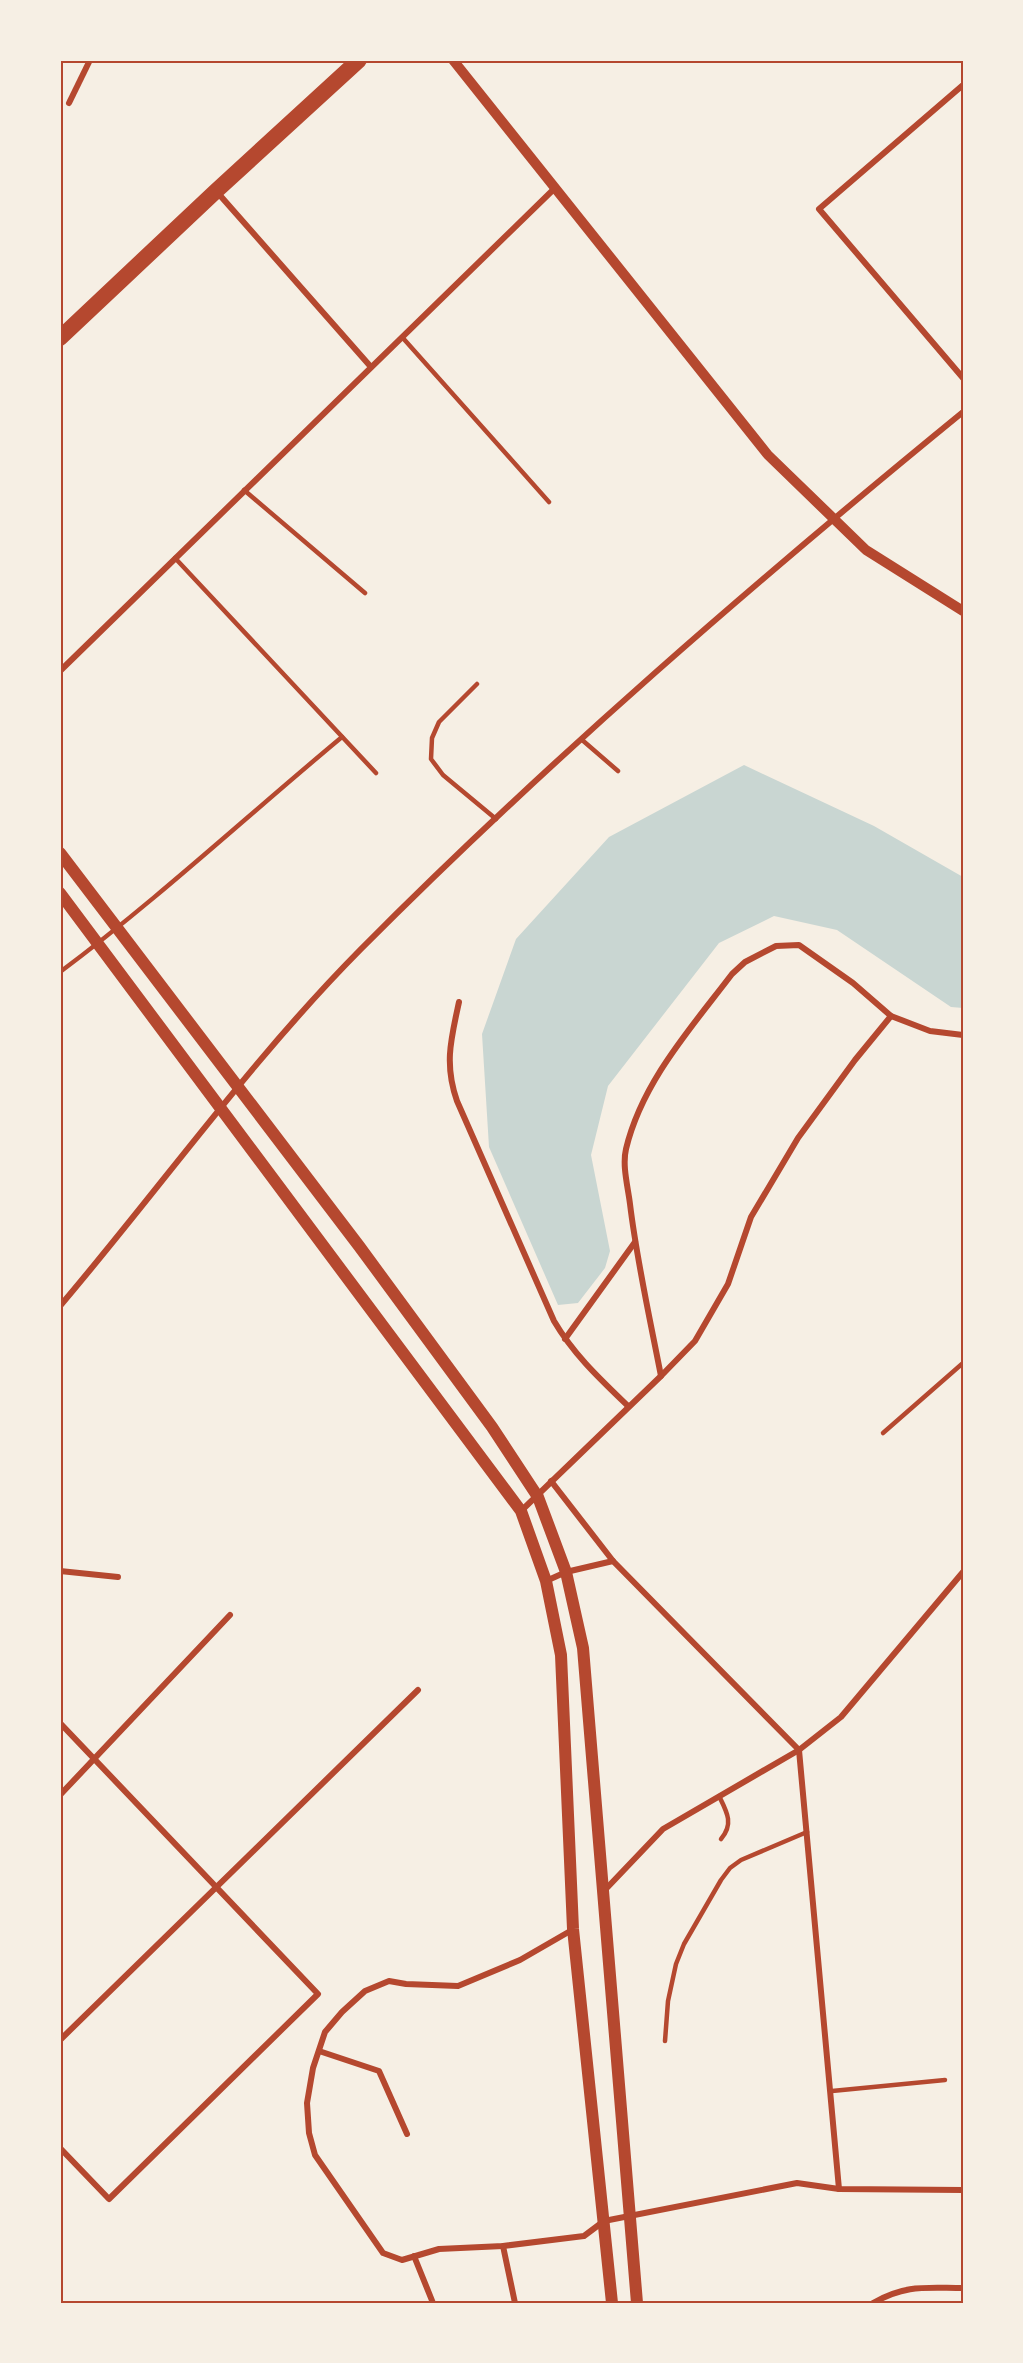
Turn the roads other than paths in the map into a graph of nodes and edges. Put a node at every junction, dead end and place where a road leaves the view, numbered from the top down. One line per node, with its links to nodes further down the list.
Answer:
1 (90, 60): 5 (street)
2 (359, 60): 7 (highway)
3 (453, 60): 6 (street)
4 (963, 85): 11 (street)
5 (69, 103)
6 (555, 188): 8 (street); 15 (street)
7 (216, 191): 9 (highway); 10 (street)
8 (402, 337): 10 (street); 14 (lane)
9 (60, 338)
10 (371, 367): 13 (street)
11 (963, 378)
12 (963, 412): 15 (street)
13 (244, 490): 16 (street); 17 (lane)
14 (549, 502)
15 (833, 518): 18 (street); 22 (street)
16 (175, 558): 19 (street); 21 (lane)
17 (365, 593)
18 (963, 611)
19 (60, 671)
20 (477, 684): 25 (lane)
21 (342, 737): 24 (lane); 28 (lane)
22 (581, 740): 23 (lane); 25 (street)
23 (618, 771)
24 (376, 773)
25 (496, 819): 34 (street)
26 (60, 853): 28 (main road)
27 (60, 893): 29 (main road)
28 (117, 930): 29 (lane); 34 (main road)
29 (99, 944): 30 (lane); 35 (main road)
30 (60, 972)
31 (459, 1002): 38 (street)
32 (891, 1016): 33 (street); 36 (street); 40 (street)
33 (963, 1035)
34 (237, 1086): 35 (street); 44 (main road)
35 (220, 1107): 37 (street); 45 (main road)
36 (635, 1242): 38 (street); 40 (street)
37 (60, 1306)
38 (565, 1340): 41 (street)
39 (963, 1363): 42 (lane)
40 (661, 1376): 41 (street)
41 (628, 1406): 43 (street)
42 (883, 1433)
43 (551, 1481): 44 (street); 46 (street)
44 (538, 1497): 45 (street); 48 (main road)
45 (521, 1511): 51 (main road)
46 (614, 1562): 48 (street); 55 (street)
47 (60, 1571): 50 (street)
48 (566, 1572): 51 (street); 62 (main road)
49 (963, 1572): 55 (street)
50 (118, 1576)
51 (546, 1581): 63 (main road)
52 (230, 1615): 56 (street)
53 (418, 1690): 61 (street)
54 (60, 1723): 56 (street)
55 (799, 1750): 58 (street); 59 (street)
56 (95, 1760): 57 (street); 61 (street)
57 (60, 1795)
58 (719, 1796): 60 (lane); 62 (street)
59 (807, 1832): 65 (lane); 68 (street)
60 (721, 1839)
61 (217, 1887): 64 (street); 70 (street)
62 (603, 1892): 73 (main road)
63 (573, 1929): 66 (street); 74 (main road)
64 (60, 2040)
65 (665, 2041)
66 (319, 2051): 69 (street); 76 (street)
67 (945, 2080): 68 (lane)
68 (831, 2091): 71 (street)
69 (407, 2134)
70 (60, 2148)
71 (839, 2189): 72 (street); 73 (street)
72 (963, 2190)
73 (629, 2217): 74 (street); 81 (main road)
74 (604, 2221): 75 (street); 80 (main road)
75 (502, 2246): 76 (street); 79 (street)
76 (414, 2256): 78 (street)
77 (963, 2288): 82 (street)
78 (433, 2303)
79 (515, 2303)
80 (612, 2303)
81 (637, 2303)
82 (873, 2303)

